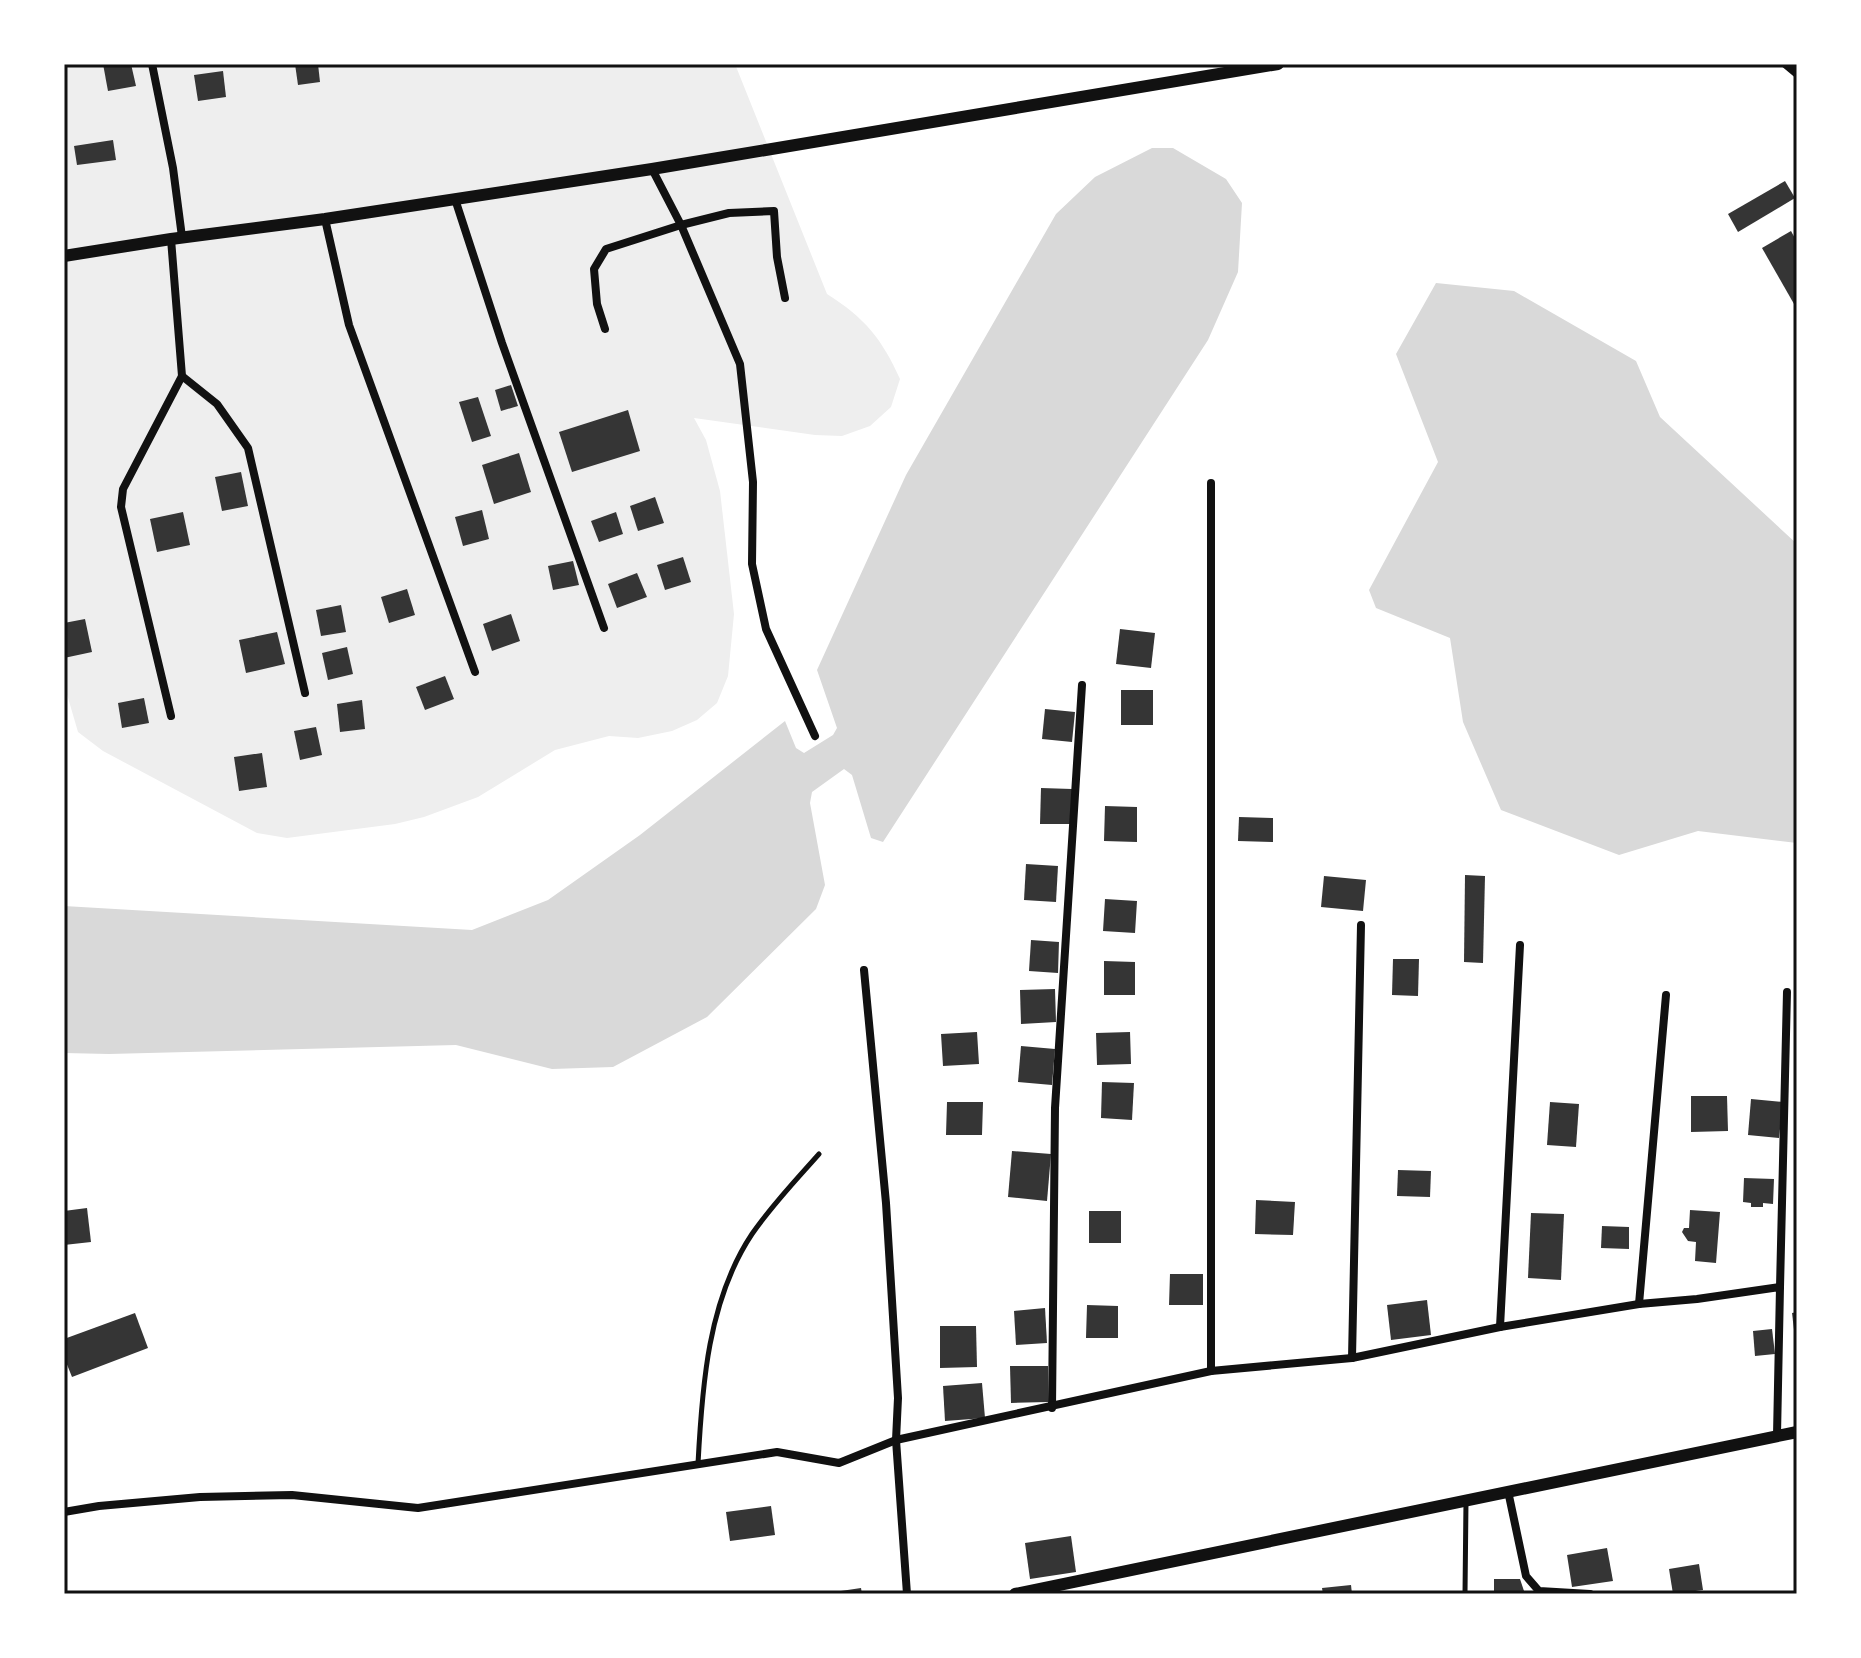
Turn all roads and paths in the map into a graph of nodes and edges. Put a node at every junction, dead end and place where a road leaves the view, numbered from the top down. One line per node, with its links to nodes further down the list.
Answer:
1 (152, 64): 9 (street)
2 (1278, 64): 5 (main road)
3 (1785, 64): 4 (street)
4 (1797, 74)
5 (652, 169): 6 (main road); 8 (street)
6 (455, 199): 7 (main road); 15 (street)
7 (325, 219): 9 (main road); 16 (street)
8 (681, 225): 11 (street); 12 (street); 20 (street)
9 (176, 238): 10 (main road); 13 (street)
10 (64, 256)
11 (785, 298)
12 (605, 329)
13 (182, 376): 18 (street); 19 (street)
14 (1211, 483): 31 (street)
15 (604, 628)
16 (475, 672)
17 (1082, 685): 32 (street)
18 (305, 693)
19 (171, 716)
20 (815, 736)
21 (1361, 925): 30 (street)
22 (1520, 945): 29 (street)
23 (864, 970): 35 (street)
24 (1787, 992): 27 (street)
25 (1666, 995): 28 (street)
26 (819, 1154): 36 (lane)
27 (1780, 1287): 28 (street); 34 (street)
28 (1639, 1304): 29 (street)
29 (1500, 1327): 30 (street)
30 (1352, 1358): 31 (street)
31 (1211, 1371): 32 (street)
32 (1052, 1408): 35 (street)
33 (1797, 1432): 34 (main road)
34 (1777, 1435): 37 (main road)
35 (896, 1440): 36 (street); 40 (street)
36 (698, 1464): 39 (street)
37 (1508, 1491): 38 (main road); 43 (street)
38 (1466, 1500): 41 (main road); 42 (lane)
39 (64, 1512)
40 (907, 1594)
41 (1015, 1594)
42 (1465, 1594)
43 (1590, 1594)

